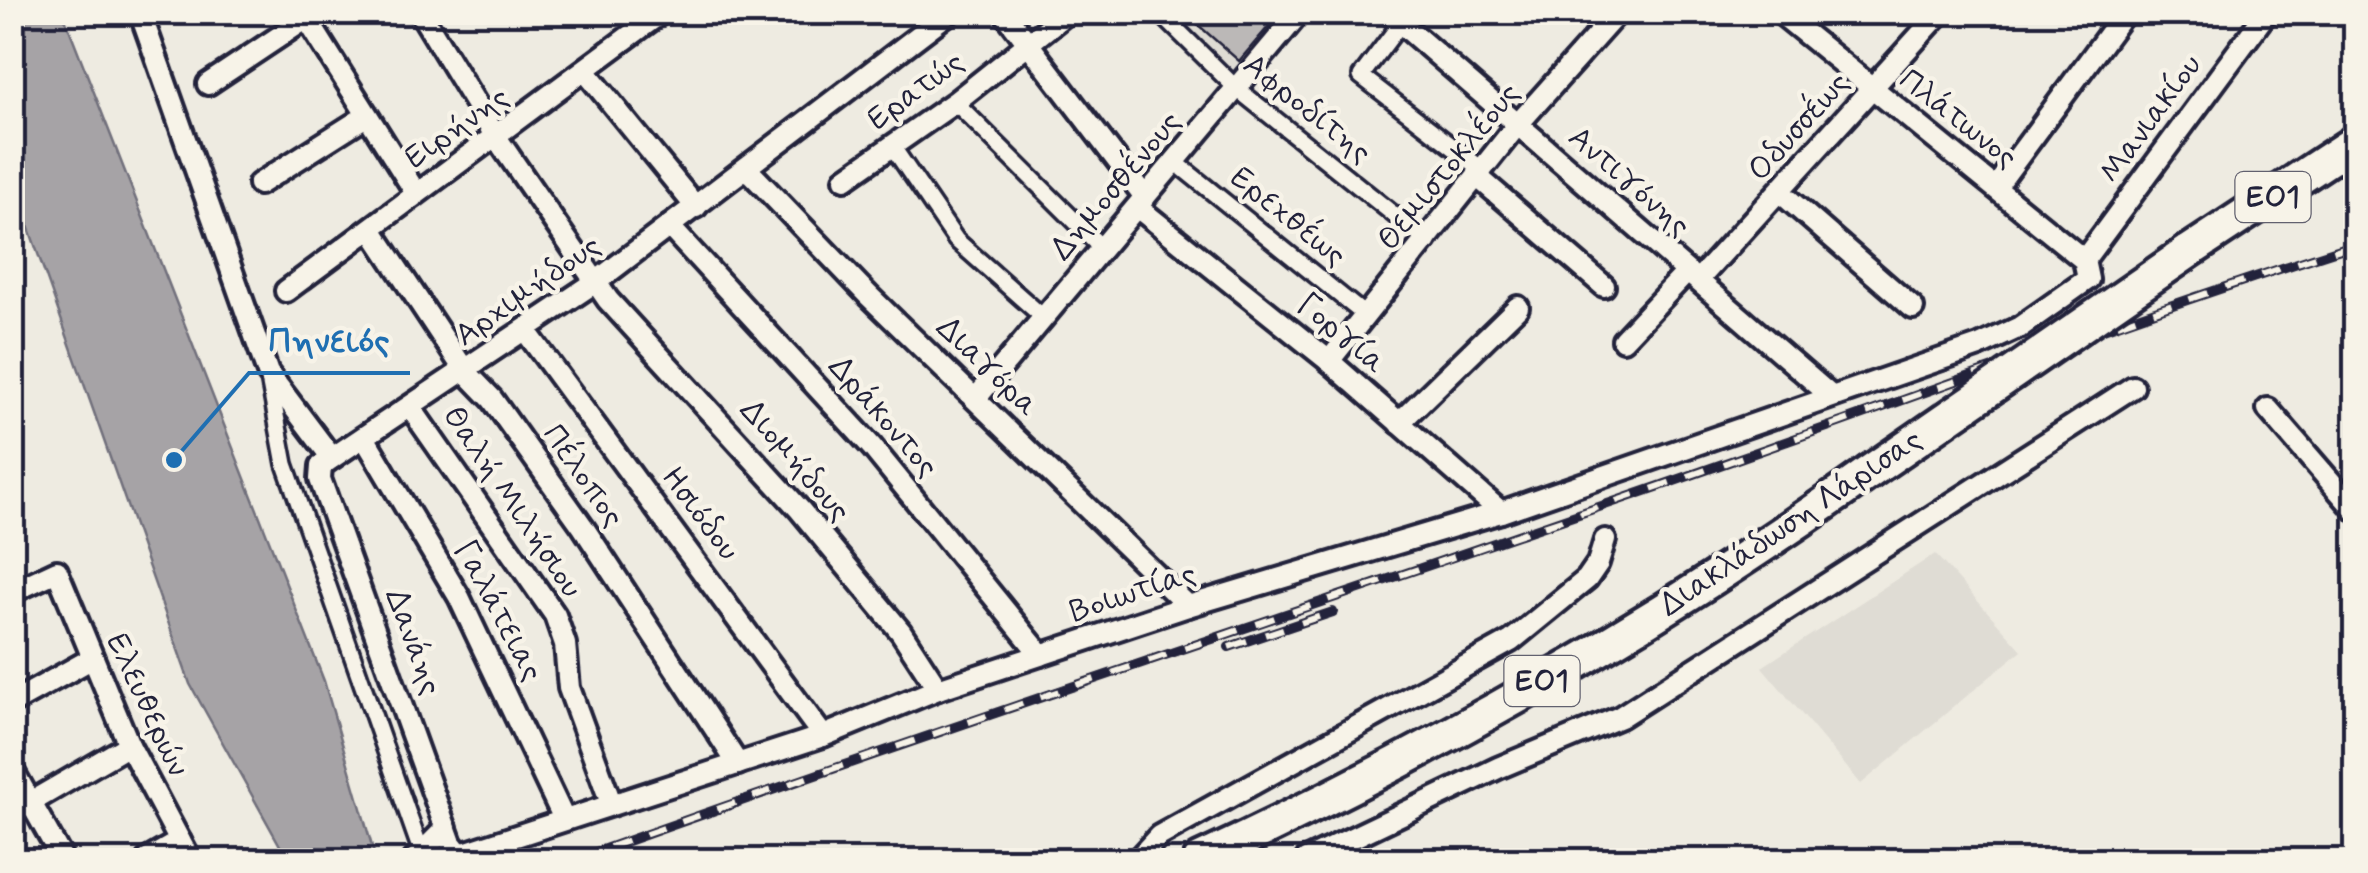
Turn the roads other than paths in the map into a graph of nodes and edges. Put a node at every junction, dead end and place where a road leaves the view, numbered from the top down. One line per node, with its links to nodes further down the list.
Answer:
1 (140, 12): 54 (street)
2 (420, 12): 24 (street, Διομήδους)
3 (1004, 12): 16 (street, Γοργία)
4 (1068, 12): 16 (street, Ερατώς)
5 (1158, 12): 19 (street, Αφροδίτης)
6 (1300, 12): 19 (street, Δημοσθένους)
7 (1618, 12): 23 (street, Θεμιστοκλέους)
8 (1779, 12): 20 (street, Πλάτωνος)
9 (1941, 12): 20 (street, Οδυσσέως)
10 (2125, 12): 32 (street)
11 (2267, 12): 41 (street, Μανιακίου)
12 (942, 15): 28 (street, Αρχιμήδους)
13 (311, 16): 18 (street); 22 (street)
14 (649, 16): 17 (street, Ειρήνης)
15 (1394, 18): 23 (street, Αντιγόνης); 29 (street)
16 (1028, 44): 21 (street, Ερατώς); 35 (street, Γοργία)
17 (586, 72): 24 (street, Ειρήνης); 36 (street)
18 (208, 84)
19 (1236, 88): 27 (street, Δημοσθένους); 39 (street, Αφροδίτης)
20 (1873, 90): 32 (street, Πλάτωνος); 33 (street, Οδυσσέως)
21 (955, 102): 26 (street, Ερατώς); 40 (street)
22 (366, 116): 31 (street); 34 (street)
23 (1518, 124): 29 (street, Θεμιστοκλέους); 42 (street, Αντιγόνης)
24 (496, 137): 34 (street, Ειρήνης); 43 (street, Διομήδους)
25 (2356, 140): 87 (main road, Διακλάδωση Λάρισας / ΕΟ1, bridge)
26 (892, 146): 30 (street, Ερατώς); 49 (street)
27 (1175, 162): 35 (street, Δημοσθένους); 48 (street, Ερεχθέως)
28 (746, 168): 36 (street, Αρχιμήδους); 57 (street, Διαγόρα)
29 (1482, 175): 39 (street, Θεμιστοκλέους); 44 (street)
30 (846, 179)
31 (259, 184)
32 (1996, 186): 41 (street, Πλάτωνος)
33 (1780, 192): 42 (street, Οδυσσέως); 47 (street)
34 (416, 194): 38 (street, Ειρήνης)
35 (1141, 202): 40 (street, Δημοσθένους); 52 (street, Γοργία)
36 (696, 206): 37 (street, Αρχιμήδους)
37 (670, 226): 43 (street, Αρχιμήδους); 68 (street, Δράκοντος)
38 (371, 229): 45 (street, Ειρήνης); 53 (street, Πέλοπος)
39 (1428, 242): 48 (street, Θεμιστοκλέους)
40 (1102, 248): 49 (street, Δημοσθένους)
41 (2086, 270): 56 (street, Μανιακίου)
42 (1692, 276): 51 (street, Οδυσσέως); 56 (street, Αντιγόνης)
43 (597, 281): 50 (street, Αρχιμήδους); 70 (street, Διομήδους)
44 (1604, 286)
45 (286, 290)
46 (1518, 306): 60 (street)
47 (1913, 308)
48 (1366, 316): 52 (street, Θεμιστοκλέους)
49 (1044, 318): 57 (street, Δημοσθένους)
50 (524, 330): 53 (street, Αρχιμήδους); 72 (street, Ησιόδου)
51 (1623, 340)
52 (1329, 360): 60 (street, Γοργία)
53 (465, 371): 58 (street, Αρχιμήδους); 74 (street, Πέλοπος)
54 (268, 373): 62 (street); 82 (street)
55 (2133, 388): 88 (street)
56 (1831, 396): 64 (street, Βοιωτίας)
57 (977, 397): 67 (street, Διαγόρα)
58 (410, 407): 61 (street, Αρχιμήδους); 76 (street, Θαλή Μιλήσιου)
59 (2268, 409): 63 (street)
60 (1399, 422): 64 (street, Γοργία)
61 (364, 437): 62 (street, Αρχιμήδους); 78 (street, Γαλάτειας)
62 (332, 458): 79 (street, Δανάης)
63 (2356, 511)
64 (1500, 512): 67 (street, Βοιωτίας)
65 (1605, 540): 86 (street)
66 (12, 592): 69 (street, Ελευθερών)
67 (1188, 606): 68 (street, Βοιωτίας)
68 (1041, 654): 70 (street, Βοιωτίας)
69 (91, 659): 71 (street); 73 (street, Ελευθερών)
70 (938, 688): 72 (street, Βοιωτίας)
71 (12, 704)
72 (823, 736): 74 (street, Βοιωτίας)
73 (129, 745): 77 (street); 80 (street, Ελευθερών)
74 (738, 764): 76 (street, Βοιωτίας)
75 (12, 769): 77 (street)
76 (611, 802): 78 (street, Βοιωτίας)
77 (22, 808): 83 (street)
78 (564, 819): 81 (street, Βοιωτίας)
79 (446, 828): 81 (street, Δανάης); 82 (street)
80 (180, 841): 84 (street); 85 (street, Ελευθερών)
81 (456, 851)
82 (418, 856)
83 (63, 860)
84 (147, 860)
85 (190, 860)
86 (1138, 860)
87 (1200, 860)
88 (1306, 860)

